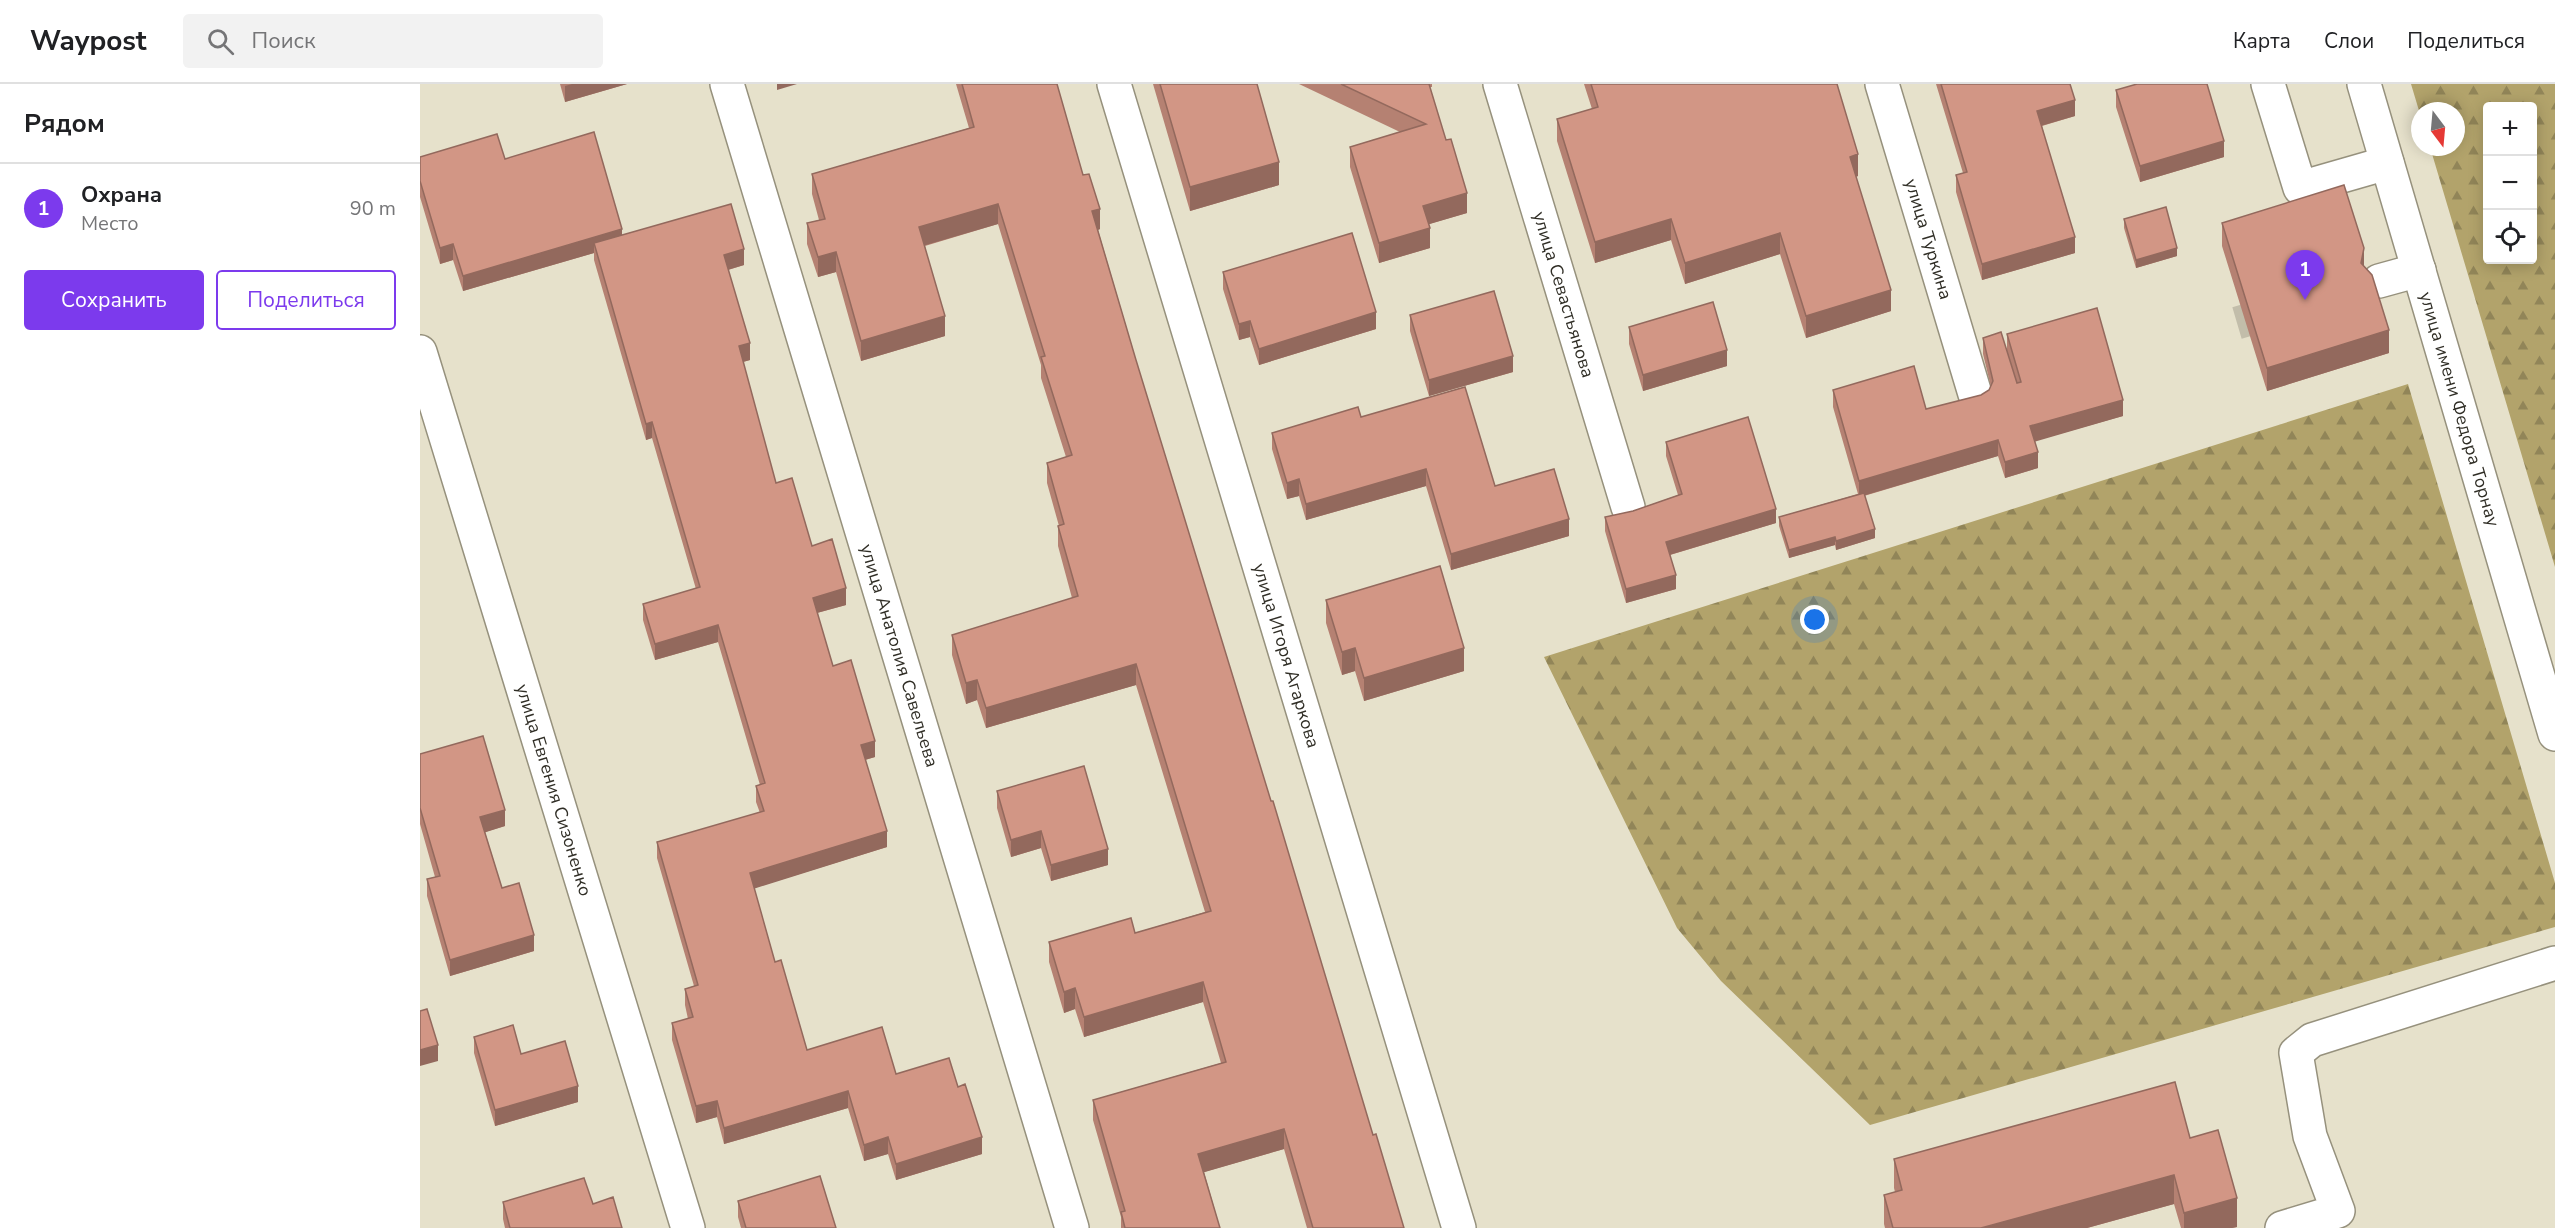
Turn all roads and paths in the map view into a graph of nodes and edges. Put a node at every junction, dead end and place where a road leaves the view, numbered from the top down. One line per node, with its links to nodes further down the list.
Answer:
1 (727, 84): 17 (street, улица Анатолия Савельева)
2 (1114, 84): 18 (street, улица Игоря Агаркова)
3 (1500, 84): 12 (street, улица Севастьянова)
4 (1882, 84): 11 (street, улица Туркина)
5 (2268, 84): 7 (street)
6 (2364, 84): 7 (street, улица имени Федора Торнау)
7 (2387, 163): 8 (street, улица имени Федора Торнау)
8 (2419, 270): 9 (street); 13 (street, улица имени Федора Торнау)
9 (2379, 281)
10 (420, 352): 16 (street, улица Евгения Сизоненко)
11 (1975, 394)
12 (1628, 507)
13 (2555, 734)
14 (2555, 963): 15 (street)
15 (2342, 1220): 19 (street)
16 (688, 1228)
17 (1072, 1228)
18 (1459, 1228)
19 (2282, 1228)

